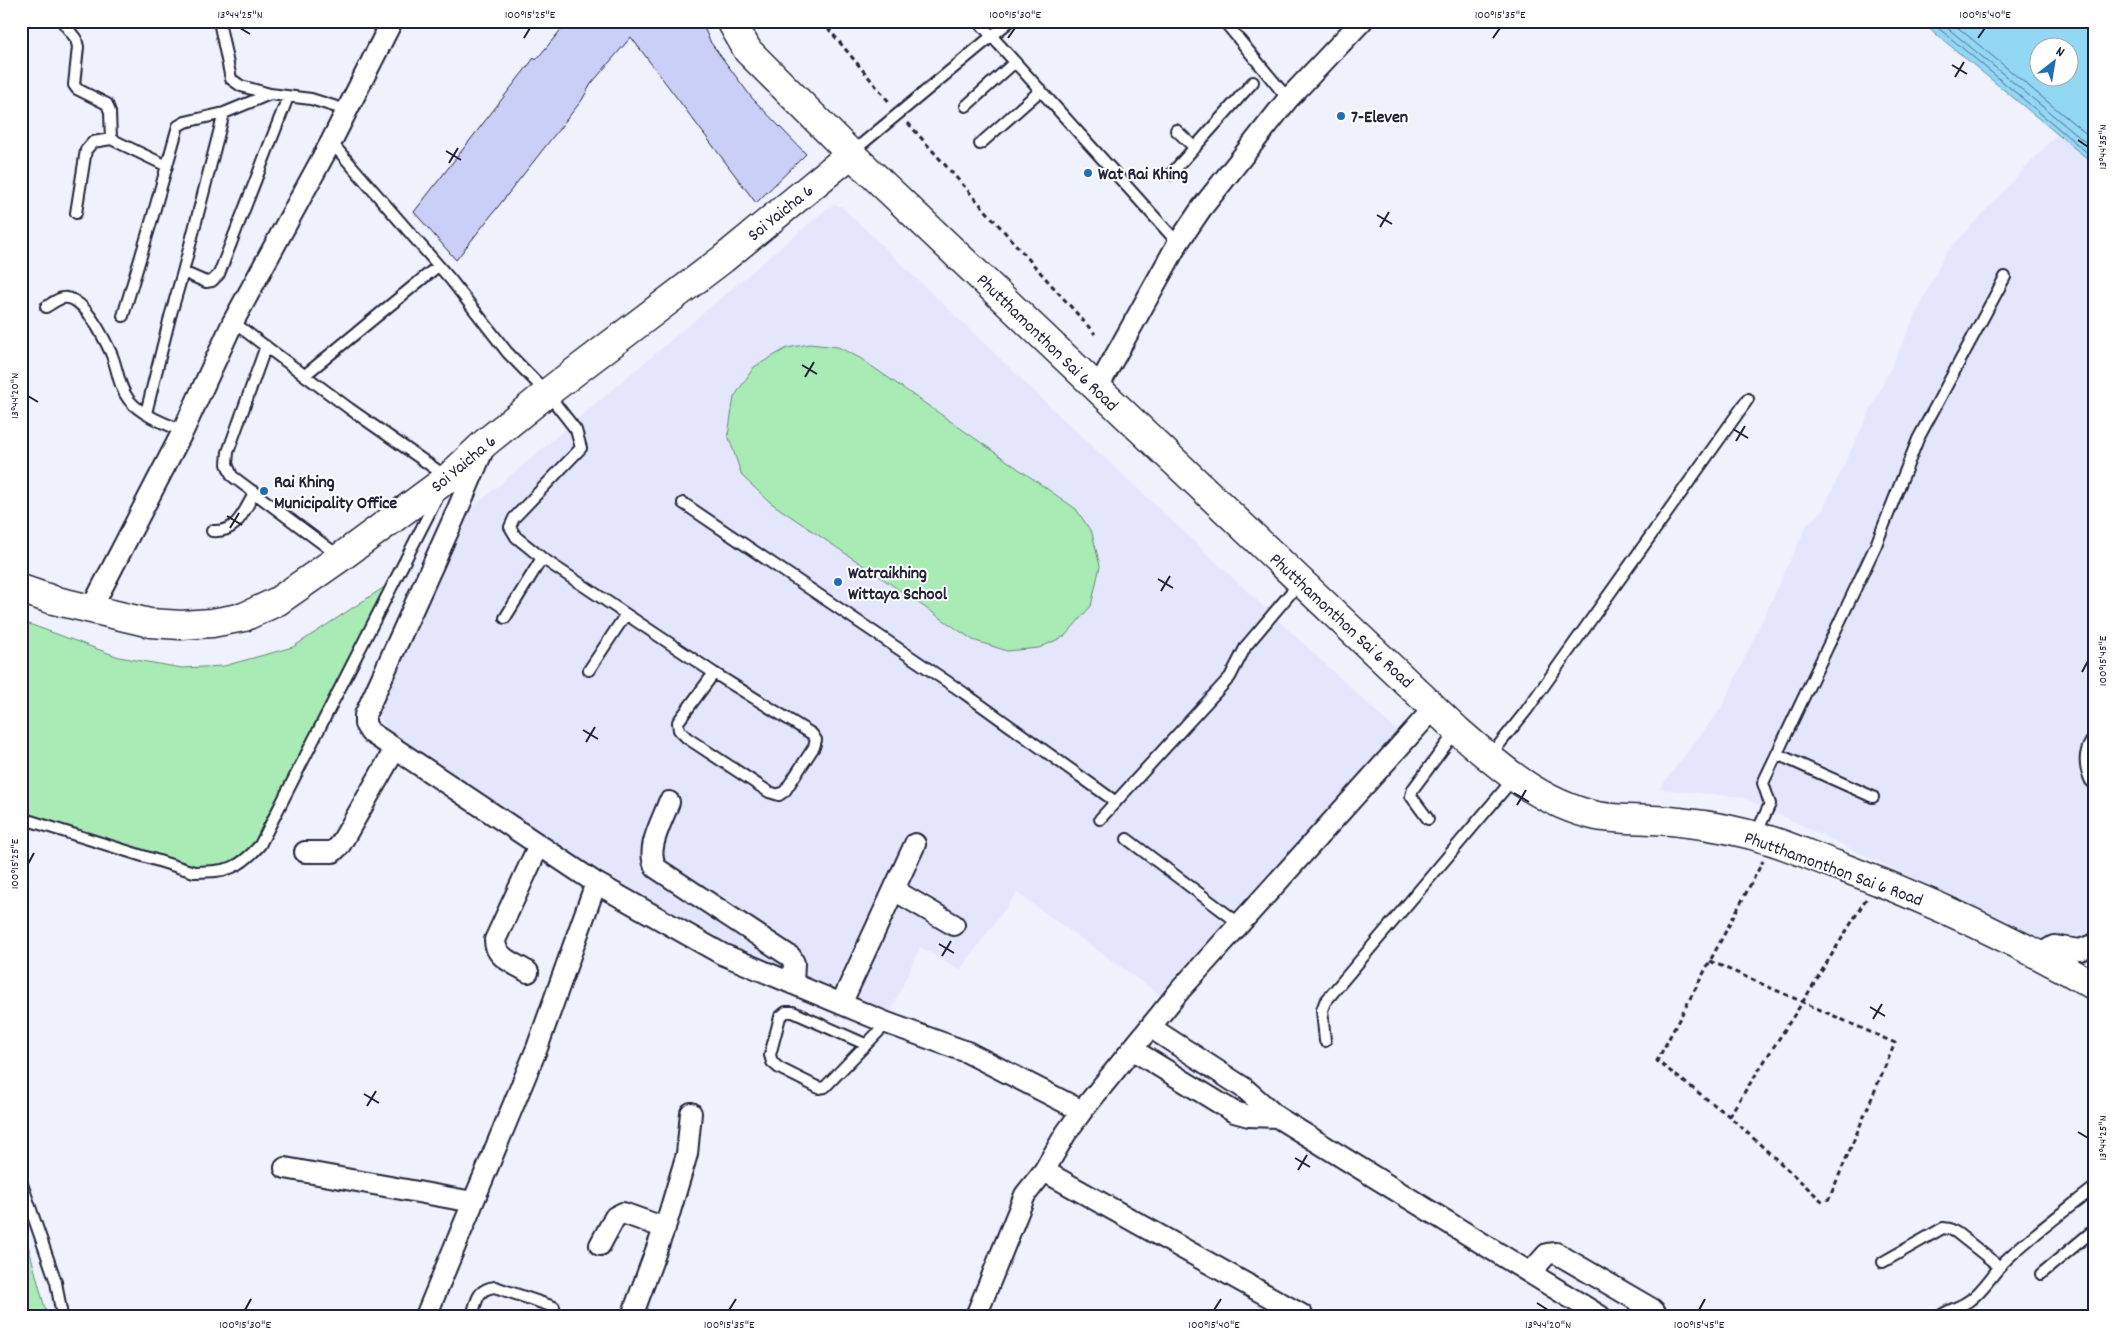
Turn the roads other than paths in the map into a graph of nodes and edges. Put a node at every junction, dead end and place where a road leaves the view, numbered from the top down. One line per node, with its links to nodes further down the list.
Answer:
1 (62, 21): 20 (lane)
2 (220, 21): 13 (lane)
3 (392, 21): 17 (street)
4 (731, 21): 24 (main road, Phutthamonthon Sai 6 Road)
5 (978, 21): 9 (lane)
6 (1010, 21): 9 (lane)
7 (1224, 21): 15 (lane)
8 (1362, 21): 15 (street)
9 (992, 37): 10 (lane); 24 (lane)
10 (1015, 62): 12 (lane); 16 (lane)
11 (1253, 82): 23 (lane)
12 (1040, 90): 22 (lane); 28 (lane)
13 (270, 94): 14 (lane); 18 (lane)
14 (288, 97): 17 (lane); 30 (lane)
15 (1288, 99): 28 (street)
16 (966, 106)
17 (346, 110): 21 (street)
18 (224, 113): 25 (lane); 30 (lane)
19 (1176, 130): 23 (lane)
20 (112, 139): 25 (lane); 27 (lane)
21 (331, 142): 29 (lane); 34 (street)
22 (980, 144)
23 (1195, 148): 26 (lane)
24 (850, 154): 37 (main road, Phutthamonthon Sai 6 Road); 38 (main road, Soi Yaicha 6)
25 (167, 166): 33 (lane)
26 (1170, 174)
27 (76, 213)
28 (1178, 243): 37 (street)
29 (438, 266): 36 (lane); 38 (lane)
30 (183, 272): 40 (lane)
31 (2005, 277): 60 (lane)
32 (46, 307): 40 (lane)
33 (123, 316)
34 (234, 322): 35 (lane); 41 (street)
35 (266, 346): 36 (lane); 44 (lane)
36 (305, 375): 43 (lane)
37 (1097, 389): 49 (main road, Phutthamonthon Sai 6 Road)
38 (548, 393): 42 (main road, Soi Yaicha 6); 48 (lane)
39 (1748, 399): 61 (lane)
40 (146, 413): 41 (lane)
41 (183, 431): 51 (street)
42 (485, 443): 43 (main road, Soi Yaicha 6); 59 (street)
43 (448, 478): 47 (main road, Soi Yaicha 6); 67 (lane)
44 (255, 492): 46 (lane); 47 (lane)
45 (683, 503): 66 (lane)
46 (212, 532)
47 (341, 557): 51 (main road, Soi Yaicha 6)
48 (542, 558): 52 (lane); 53 (lane)
49 (1301, 582): 56 (main road, Phutthamonthon Sai 6 Road); 66 (lane)
50 (21, 589): 51 (main road, Soi Yaicha 6)
51 (91, 609)
52 (626, 614): 54 (lane); 55 (lane)
53 (505, 618)
54 (589, 670)
55 (714, 673): 55 (lane)
56 (1435, 707): 57 (main road, Phutthamonthon Sai 6 Road); 77 (street)
57 (1457, 730): 61 (main road, Phutthamonthon Sai 6 Road); 69 (lane)
58 (2095, 744): 63 (street)
59 (394, 749): 73 (street); 74 (street)
60 (1777, 754): 64 (lane); 70 (lane)
61 (1489, 758): 62 (main road, Phutthamonthon Sai 6 Road)
62 (1514, 778): 70 (main road, Phutthamonthon Sai 6 Road); 87 (lane)
63 (2095, 778)
64 (1873, 797)
65 (669, 802): 82 (street)
66 (1116, 802): 68 (lane)
67 (21, 818)
68 (1100, 819)
69 (1428, 819)
70 (1764, 838): 80 (main road, Phutthamonthon Sai 6 Road)
71 (1127, 839): 77 (lane)
72 (915, 844): 76 (street)
73 (539, 845): 75 (street); 81 (street)
74 (305, 852)
75 (596, 883): 82 (street); 97 (street)
76 (894, 890): 78 (street); 84 (street)
77 (1240, 924): 86 (street)
78 (954, 925)
79 (2095, 944): 80 (street)
80 (2044, 956): 83 (main road, Phutthamonthon Sai 6 Road)
81 (528, 972)
82 (793, 984): 84 (street)
83 (2092, 984)
84 (841, 1004): 85 (street)
85 (888, 1023): 88 (lane); 90 (street)
86 (1150, 1027): 89 (street); 92 (street)
87 (1326, 1041)
88 (865, 1044): 88 (lane)
89 (1133, 1050): 90 (street); 92 (street)
90 (1082, 1111): 94 (street)
91 (691, 1113): 98 (street)
92 (1277, 1117): 103 (street)
93 (285, 1168): 97 (street)
94 (1044, 1171): 106 (street); 111 (street)
95 (21, 1180): 107 (lane)
96 (2095, 1187): 102 (lane)
97 (473, 1202): 108 (street)
98 (665, 1228): 100 (street); 110 (street)
99 (2095, 1229): 104 (lane)
100 (600, 1245)
101 (1883, 1262): 102 (lane)
102 (2000, 1266): 114 (lane)
103 (1531, 1272): 112 (street); 113 (street)
104 (2040, 1274)
105 (554, 1306): 109 (lane)
106 (1302, 1315)
107 (62, 1316)
108 (426, 1316)
109 (472, 1316)
110 (632, 1316)
111 (976, 1316)
112 (1600, 1316)
113 (1654, 1316)
114 (1940, 1316)

